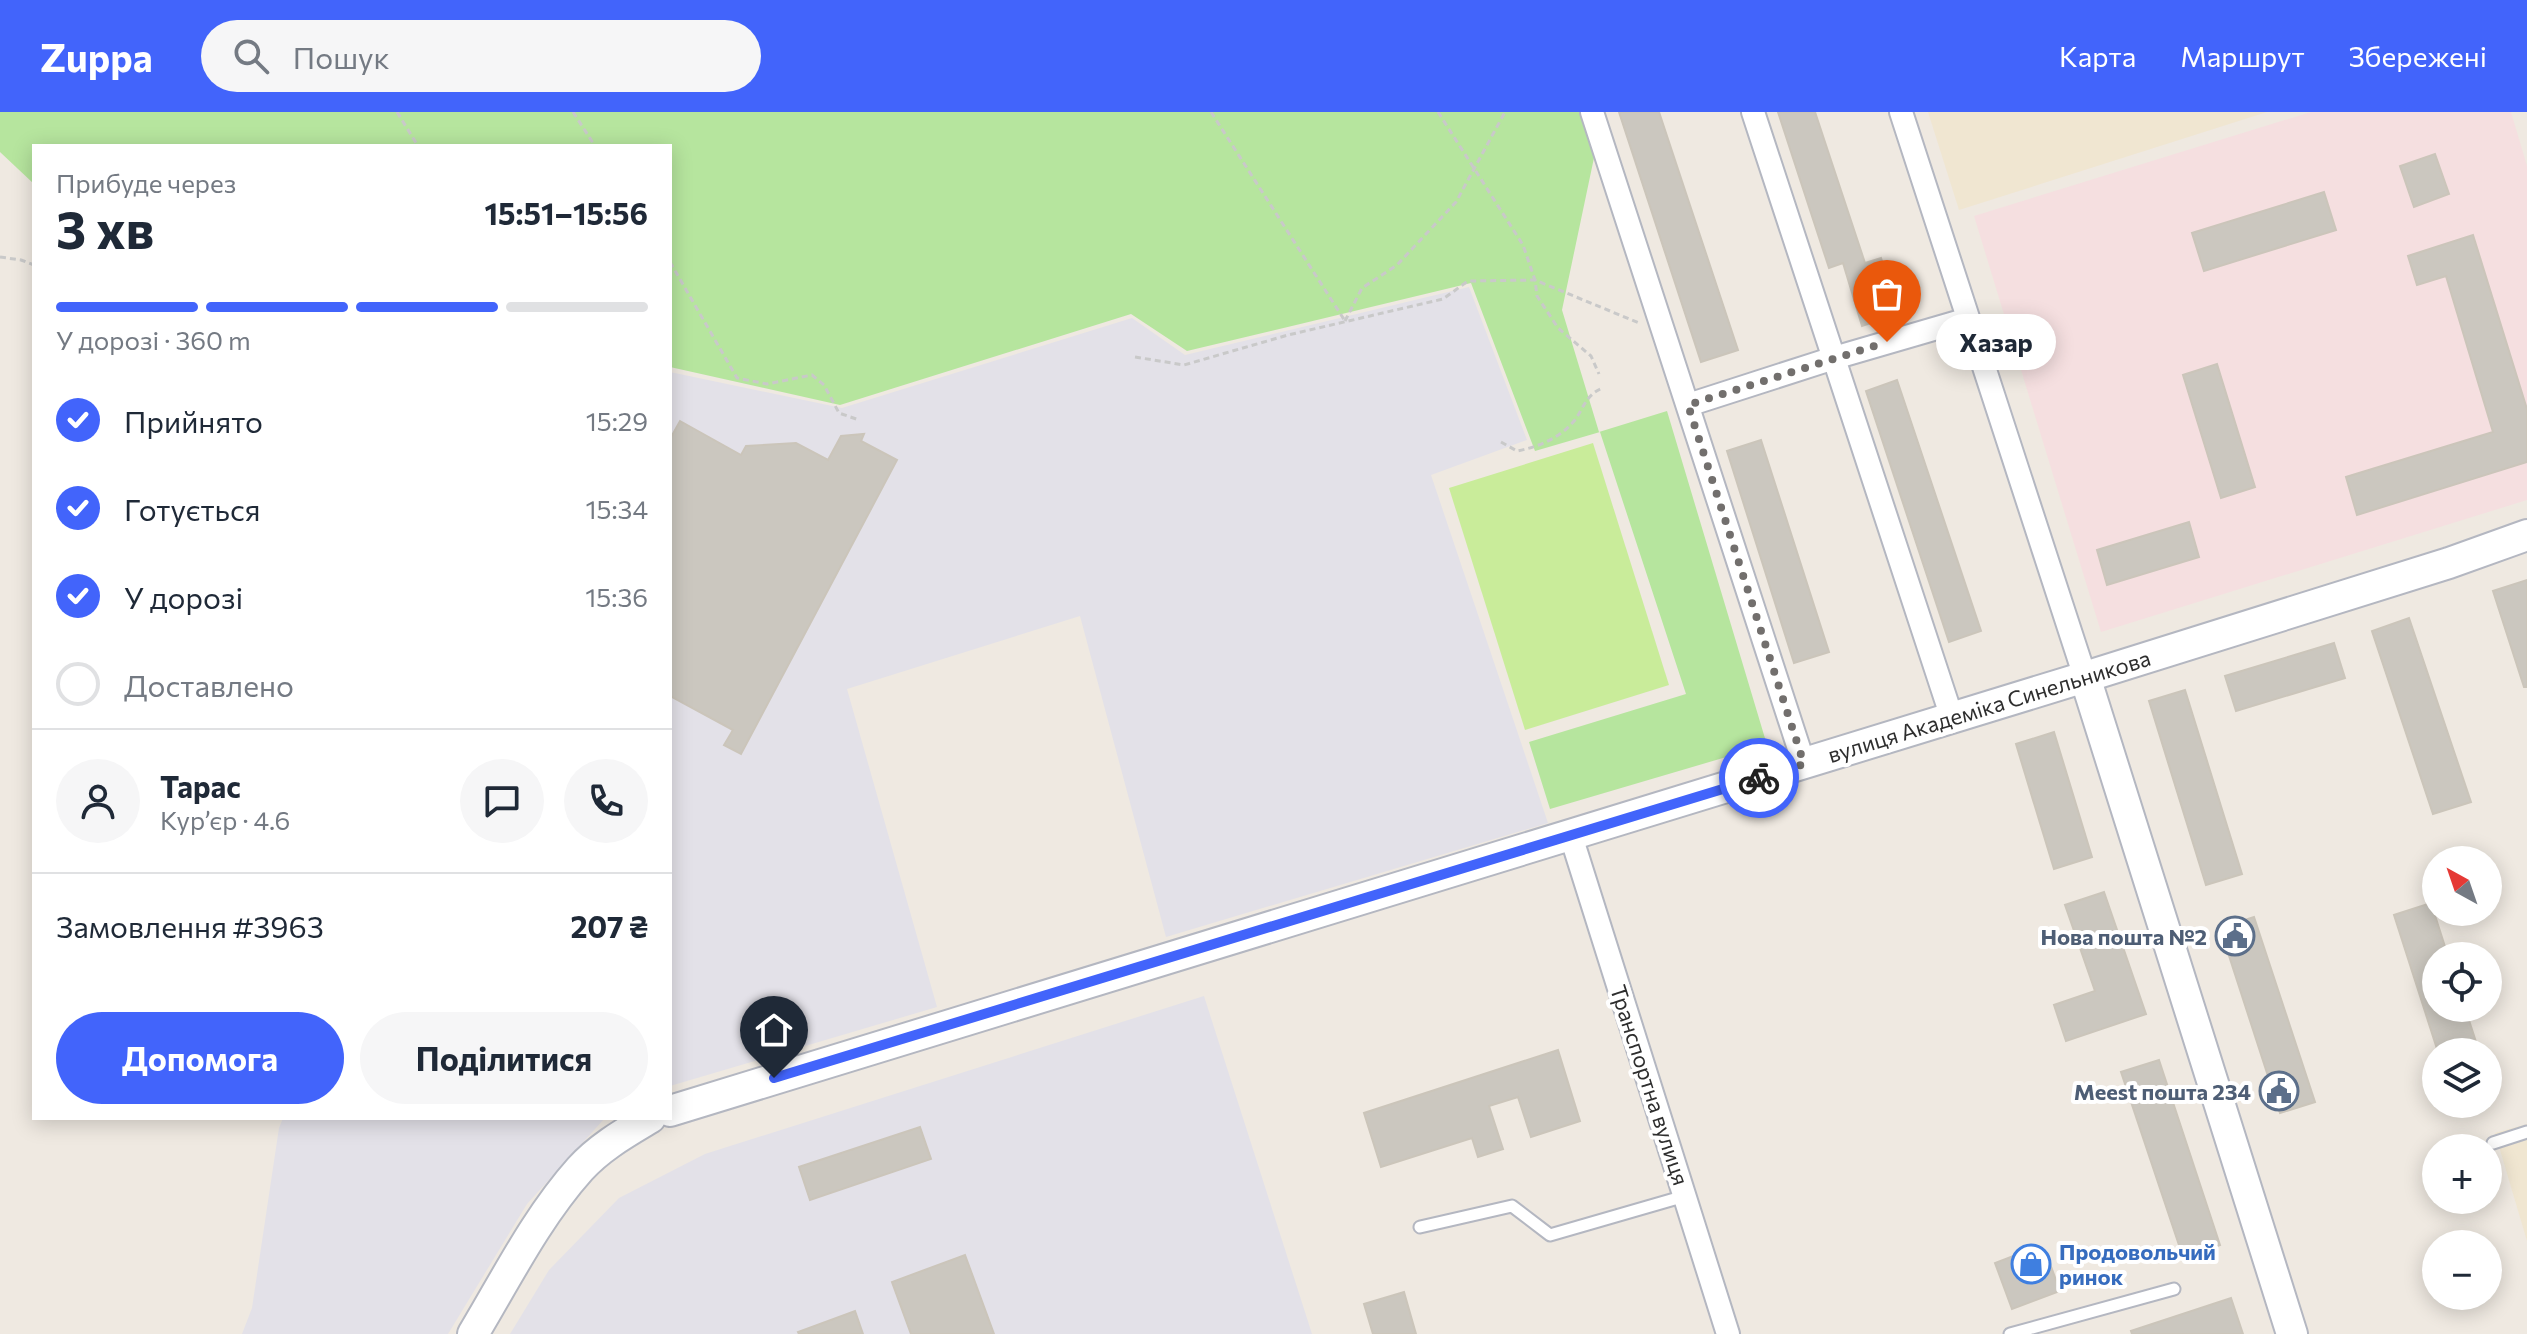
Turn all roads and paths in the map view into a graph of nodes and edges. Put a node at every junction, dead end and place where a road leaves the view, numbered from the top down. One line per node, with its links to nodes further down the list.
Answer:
1 (397, 112): 9 (path)
2 (573, 112): 10 (path)
3 (1211, 112): 17 (path)
4 (1438, 112): 11 (path)
5 (1505, 112): 11 (path)
6 (1592, 112): 18 (street)
7 (1753, 112): 20 (street)
8 (1901, 112): 16 (street)
9 (417, 144)
10 (594, 144)
11 (1475, 169): 15 (path); 17 (path)
12 (0, 257): 13 (path)
13 (32, 264)
14 (672, 265): 24 (path)
15 (1535, 280): 17 (path); 18 (path); 21 (path)
16 (1968, 319): 20 (street); 27 (street)
17 (1345, 321): 19 (path)
18 (1670, 353): 23 (street)
19 (1135, 357)
20 (1834, 358): 23 (street); 28 (street)
21 (1599, 374)
22 (1603, 388): 25 (path)
23 (1688, 405): 29 (street)
24 (859, 420)
25 (1501, 442)
26 (2527, 535): 27 (street, вулиця Академіка Синельникова)
27 (2085, 677): 28 (street, вулиця Академіка Синельникова); 42 (street)
28 (1952, 718): 29 (street, вулиця Академіка Синельникова)
29 (1804, 764): 30 (street, вулиця Академіка Синельникова)
30 (1571, 836): 31 (street, вулиця Академіка Синельникова); 35 (street, Транспортна вулиця)
31 (672, 1110)
32 (646, 1120): 39 (street)
33 (2527, 1132): 34 (lane)
34 (2502, 1140)
35 (1685, 1196): 36 (lane); 40 (street, Транспортна вулиця)
36 (1420, 1227)
37 (2174, 1289): 38 (lane)
38 (2038, 1330): 41 (lane)
39 (473, 1334)
40 (1728, 1334)
41 (2010, 1334)
42 (2292, 1334)

